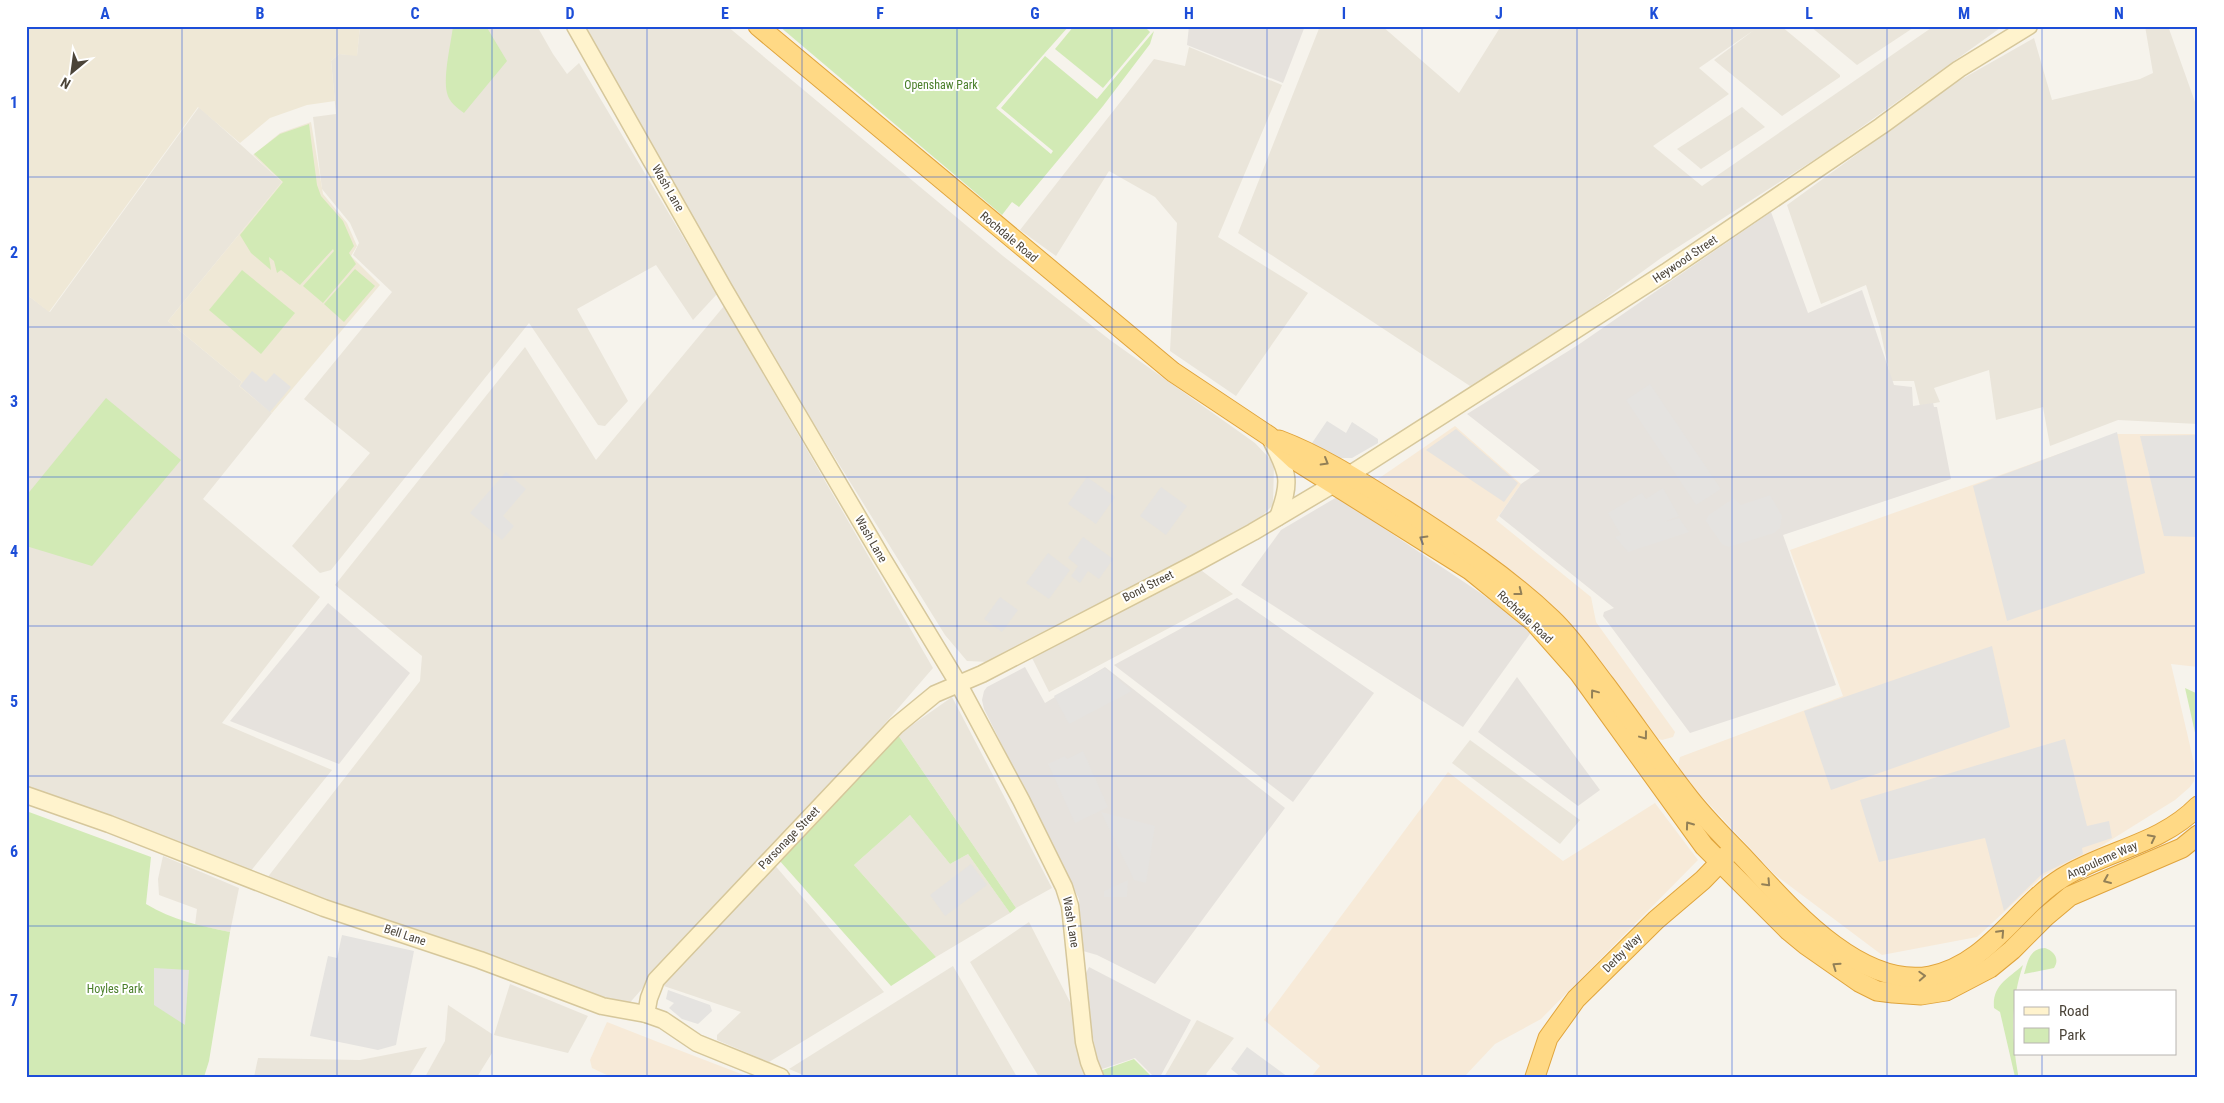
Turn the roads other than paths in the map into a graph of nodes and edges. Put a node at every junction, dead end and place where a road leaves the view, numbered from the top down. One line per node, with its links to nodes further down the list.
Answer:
1 (575, 26): 7 (main road, Wash Lane)
2 (758, 26): 4 (highway, Rochdale Road)
3 (2028, 26): 5 (main road, Heywood Street)
4 (1269, 436): 5 (highway, Rochdale Road); 6 (main road)
5 (1342, 479): 6 (main road, Bond Street); 11 (highway, Rochdale Road, one-way to 11); 12 (highway, Rochdale Road, one-way to 5)
6 (1278, 517): 7 (main road, Bond Street)
7 (958, 683): 14 (main road, Parsonage Street); 16 (main road, Wash Lane)
8 (26, 795): 14 (main road, Bell Lane)
9 (2198, 806): 13 (highway, Angouleme Way, one-way to 9)
10 (2198, 835): 13 (highway, Angouleme Way, one-way to 13)
11 (1733, 847): 12 (highway, Derby Way); 13 (highway, Rochdale Road, one-way to 13)
12 (1720, 863): 13 (highway, Rochdale Road, one-way to 12); 17 (highway, Derby Way)
13 (1971, 970)
14 (646, 1014): 15 (main road, Bell Lane)
15 (781, 1077)
16 (1095, 1077)
17 (1535, 1077)

